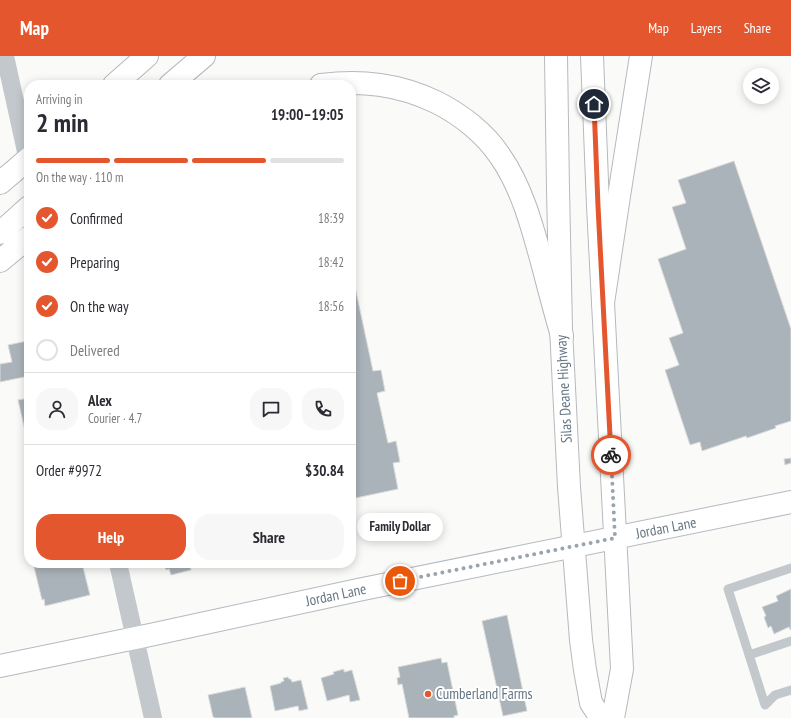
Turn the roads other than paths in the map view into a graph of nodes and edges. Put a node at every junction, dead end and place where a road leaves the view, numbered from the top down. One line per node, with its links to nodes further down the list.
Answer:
1 (5, 56): 11 (street)
2 (204, 56): 8 (main road)
3 (556, 56): 17 (main road, Silas Deane Highway)
4 (592, 56): 16 (main road)
5 (640, 56): 16 (main road)
6 (145, 58): 7 (main road)
7 (120, 80)
8 (176, 80)
9 (356, 82): 17 (main road)
10 (24, 163): 11 (main road, bridge)
11 (14, 173)
12 (24, 211): 13 (main road)
13 (0, 233)
14 (24, 241): 15 (main road)
15 (0, 261)
16 (603, 303): 19 (main road)
17 (562, 336): 20 (main road, Silas Deane Highway)
18 (791, 502): 19 (main road, Jordan Lane)
19 (615, 538): 20 (main road, Jordan Lane); 30 (main road)
20 (574, 546): 23 (main road, Jordan Lane); 29 (main road, Silas Deane Highway)
21 (119, 568): 23 (street)
22 (791, 568): 25 (lane)
23 (135, 638): 26 (main road, Jordan Lane); 28 (street)
24 (791, 641): 25 (lane)
25 (749, 655): 27 (lane)
26 (0, 666)
27 (791, 690)
28 (153, 718)
29 (601, 718)
30 (613, 718)

